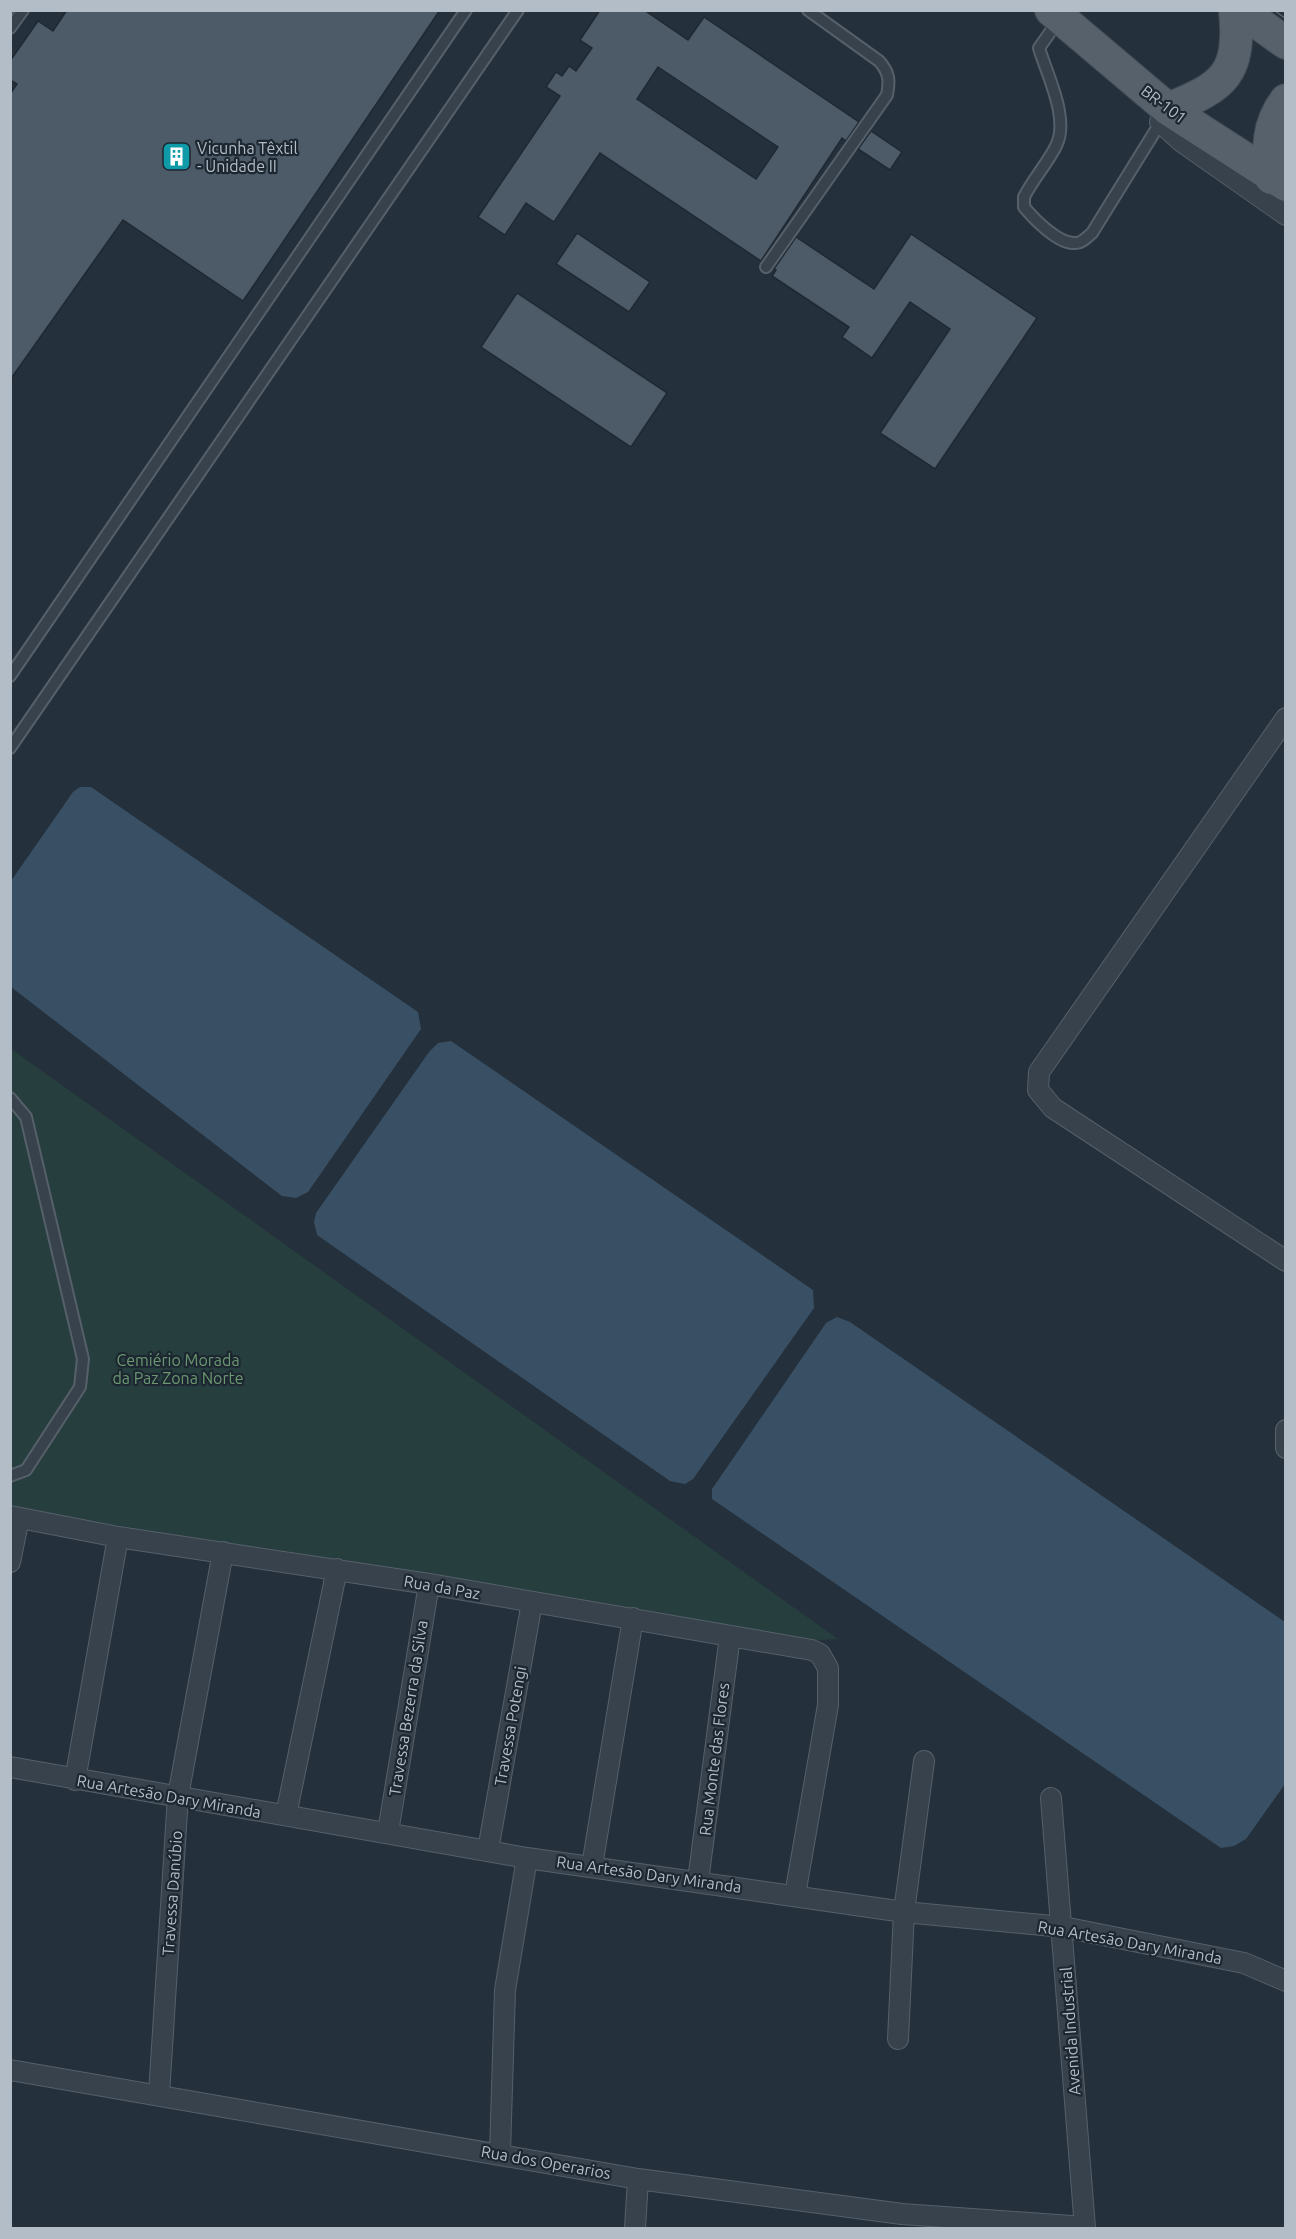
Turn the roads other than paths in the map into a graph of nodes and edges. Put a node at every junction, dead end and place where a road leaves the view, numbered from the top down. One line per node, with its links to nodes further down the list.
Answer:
1 (23, 10): 8 (lane)
2 (466, 10): 15 (lane)
3 (518, 10): 17 (lane)
4 (808, 10): 14 (lane)
5 (1235, 10): 11 (main road)
6 (1240, 10): 9 (main road)
7 (1055, 14): 11 (main road, BR-101 / BR-101); 11 (lane)
8 (10, 28)
9 (1286, 43)
10 (1286, 100): 12 (main road)
11 (1164, 116): 12 (main road, BR-101 / BR-101); 13 (street)
12 (1278, 182)
13 (1286, 215)
14 (766, 267)
15 (10, 676)
16 (1286, 718): 19 (street)
17 (10, 748)
18 (10, 1098): 22 (lane)
19 (1286, 1261)
20 (1286, 1430): 21 (street)
21 (1286, 1448)
22 (10, 1476)
23 (15, 1517): 24 (street, Rua da Paz); 26 (street)
24 (118, 1537): 25 (street, Rua da Paz); 34 (street)
25 (223, 1552): 27 (street, Rua da Paz); 35 (street, Travessa Danúbio)
26 (10, 1562)
27 (337, 1569): 28 (street, Rua da Paz); 37 (street)
28 (429, 1584): 29 (street, Rua da Paz); 38 (street, Travessa Bezerra da Silva)
29 (532, 1602): 30 (street, Rua da Paz); 39 (street, Travessa Potengi)
30 (633, 1618): 31 (street, Rua da Paz); 41 (street)
31 (730, 1636): 42 (street, Rua Monte das Flores); 43 (street, Rua da Paz)
32 (924, 1761): 44 (street)
33 (10, 1767): 34 (street, Rua Artesão Dary Miranda)
34 (75, 1780): 35 (street, Rua Artesão Dary Miranda)
35 (178, 1796): 37 (street, Rua Artesão Dary Miranda); 49 (street, Travessa Danúbio)
36 (1051, 1798): 45 (street, Avenida Industrial)
37 (286, 1815): 38 (street, Rua Artesão Dary Miranda)
38 (388, 1832): 39 (street, Rua Artesão Dary Miranda)
39 (488, 1850): 40 (street, Rua Artesão Dary Miranda)
40 (527, 1858): 41 (street, Rua Artesão Dary Miranda); 50 (street)
41 (592, 1866): 42 (street, Rua Artesão Dary Miranda)
42 (698, 1881): 43 (street, Rua Artesão Dary Miranda)
43 (795, 1895): 44 (street, Rua Artesão Dary Miranda)
44 (904, 1912): 45 (street, Rua Artesão Dary Miranda); 47 (street)
45 (1063, 1927): 46 (street, Rua Artesão Dary Miranda); 53 (street, Avenida Industrial)
46 (1286, 1981)
47 (898, 2039)
48 (10, 2070): 49 (street, Rua dos Operarios)
49 (159, 2094): 50 (street, Rua dos Operarios)
50 (500, 2153): 51 (street, Rua dos Operarios)
51 (638, 2179): 52 (street, Rua dos Operarios); 54 (street)
52 (901, 2221): 53 (street, Rua dos Operarios)
53 (1085, 2228)
54 (635, 2229)

